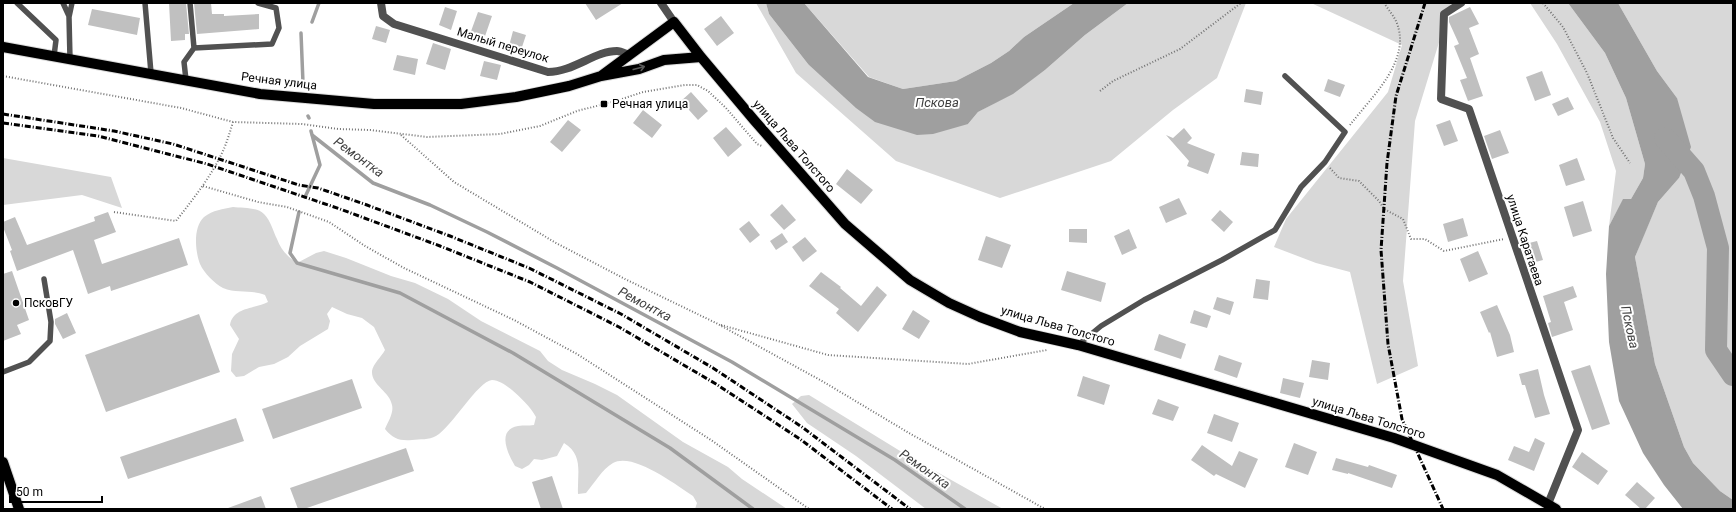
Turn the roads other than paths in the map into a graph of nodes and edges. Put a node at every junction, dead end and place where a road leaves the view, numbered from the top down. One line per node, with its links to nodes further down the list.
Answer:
1 (17, 3): 15 (lane)
2 (63, 3): 10 (lane)
3 (72, 3): 10 (lane)
4 (145, 3): 18 (lane)
5 (190, 3): 13 (lane)
6 (258, 3): 13 (lane)
7 (381, 3): 14 (street, Малый переулок)
8 (661, 3): 11 (street, улица Льва Толстого)
9 (1461, 3): 26 (street, улица Каратаева)
10 (69, 17): 17 (lane)
11 (674, 22): 14 (main road); 16 (main road, улица Льва Толстого)
12 (3, 47): 15 (main road, Речная улица)
13 (194, 48): 21 (lane)
14 (629, 55): 19 (main road)
15 (54, 56): 17 (main road, Речная улица)
16 (701, 57): 19 (main road, one-way to 16); 23 (main road, улица Льва Толстого)
17 (70, 60): 18 (main road, Речная улица)
18 (151, 74): 21 (main road, Речная улица)
19 (601, 76): 21 (main road, Речная улица)
20 (1285, 76): 23 (lane)
21 (186, 80)
22 (44, 279): 24 (lane)
23 (1078, 345): 26 (main road, улица Льва Толстого)
24 (3, 372)
25 (3, 462): 27 (main road)
26 (1552, 507)
27 (19, 509)

